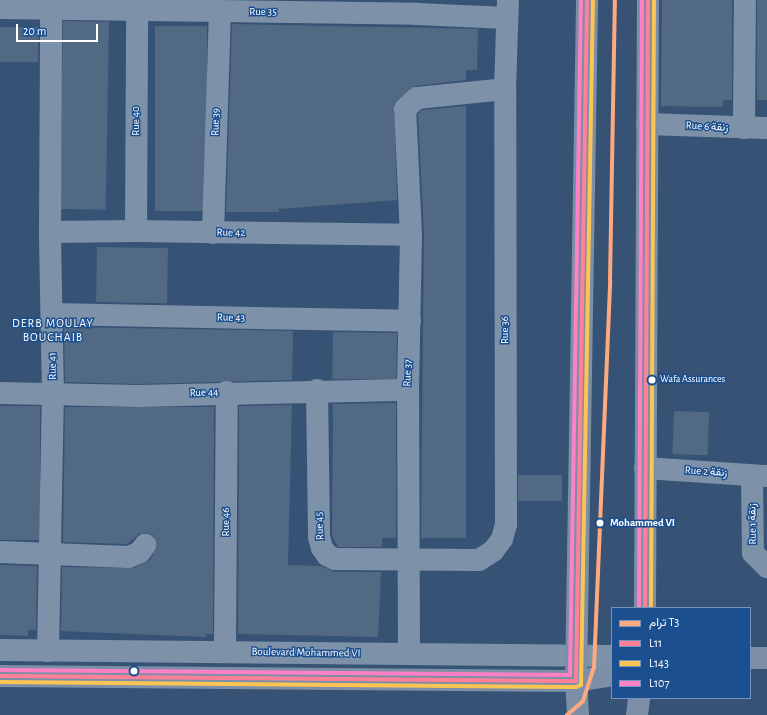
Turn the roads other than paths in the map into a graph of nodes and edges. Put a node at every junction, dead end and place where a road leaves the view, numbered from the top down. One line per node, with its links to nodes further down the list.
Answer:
1 (587, 0): 38 (main road)
2 (648, 0): 11 (main road)
3 (745, 0): 12 (street)
4 (416, 7): 7 (street, Rue 35); 9 (street, Rue 35)
5 (0, 8): 6 (street, Rue 35)
6 (51, 9): 8 (street, Rue 35); 15 (street, Rue 41)
7 (507, 9): 10 (street, Rue 36)
8 (137, 11): 9 (street, Rue 35); 14 (street, Rue 40)
9 (220, 12): 16 (street, Rue 39)
10 (505, 89): 17 (street, Rue 37); 31 (street, Rue 36)
11 (647, 124): 12 (street, Rue 6 زنقة); 25 (main road)
12 (744, 128): 13 (street, Rue 6 زنقة)
13 (767, 128)
14 (136, 231): 15 (street, Rue 42); 16 (street, Rue 42)
15 (50, 232): 18 (street, Rue 41)
16 (213, 233): 17 (street, Rue 42)
17 (411, 235): 19 (street, Rue 37)
18 (52, 314): 19 (street, Rue 43); 24 (street, Rue 41)
19 (410, 321): 21 (street, Rue 37)
20 (317, 390): 21 (street, Rue 44); 22 (street, Rue 44); 30 (street, Rue 45)
21 (408, 390): 30 (street, Rue 37)
22 (227, 392): 24 (street, Rue 44); 36 (street, Rue 46)
23 (0, 393): 24 (street, Rue 44)
24 (53, 394): 29 (street, Rue 41)
25 (645, 468): 26 (street, Rue 2 زنقة); 33 (main road)
26 (759, 476): 32 (street, Rue 1 زنقة)
27 (145, 545): 29 (street)
28 (0, 552): 29 (street)
29 (50, 552): 35 (street, Rue 41)
30 (408, 559): 31 (street, Rue 45); 37 (street, Rue 37)
31 (479, 560)
32 (767, 567)
33 (645, 607)
34 (0, 650): 35 (street, Boulevard Mohammed VI)
35 (48, 651): 36 (street, Boulevard Mohammed VI)
36 (225, 652): 37 (street, Boulevard Mohammed VI)
37 (409, 654): 38 (street, Boulevard Mohammed VI)
38 (578, 656): 39 (street, Boulevard Mohammed VI); 44 (main road)
39 (611, 656)
40 (751, 658): 41 (main road)
41 (767, 658)
42 (611, 674): 44 (main road)
43 (0, 676): 44 (main road)
44 (576, 681): 46 (main road)
45 (639, 699): 47 (main road)
46 (578, 715)
47 (637, 715)

